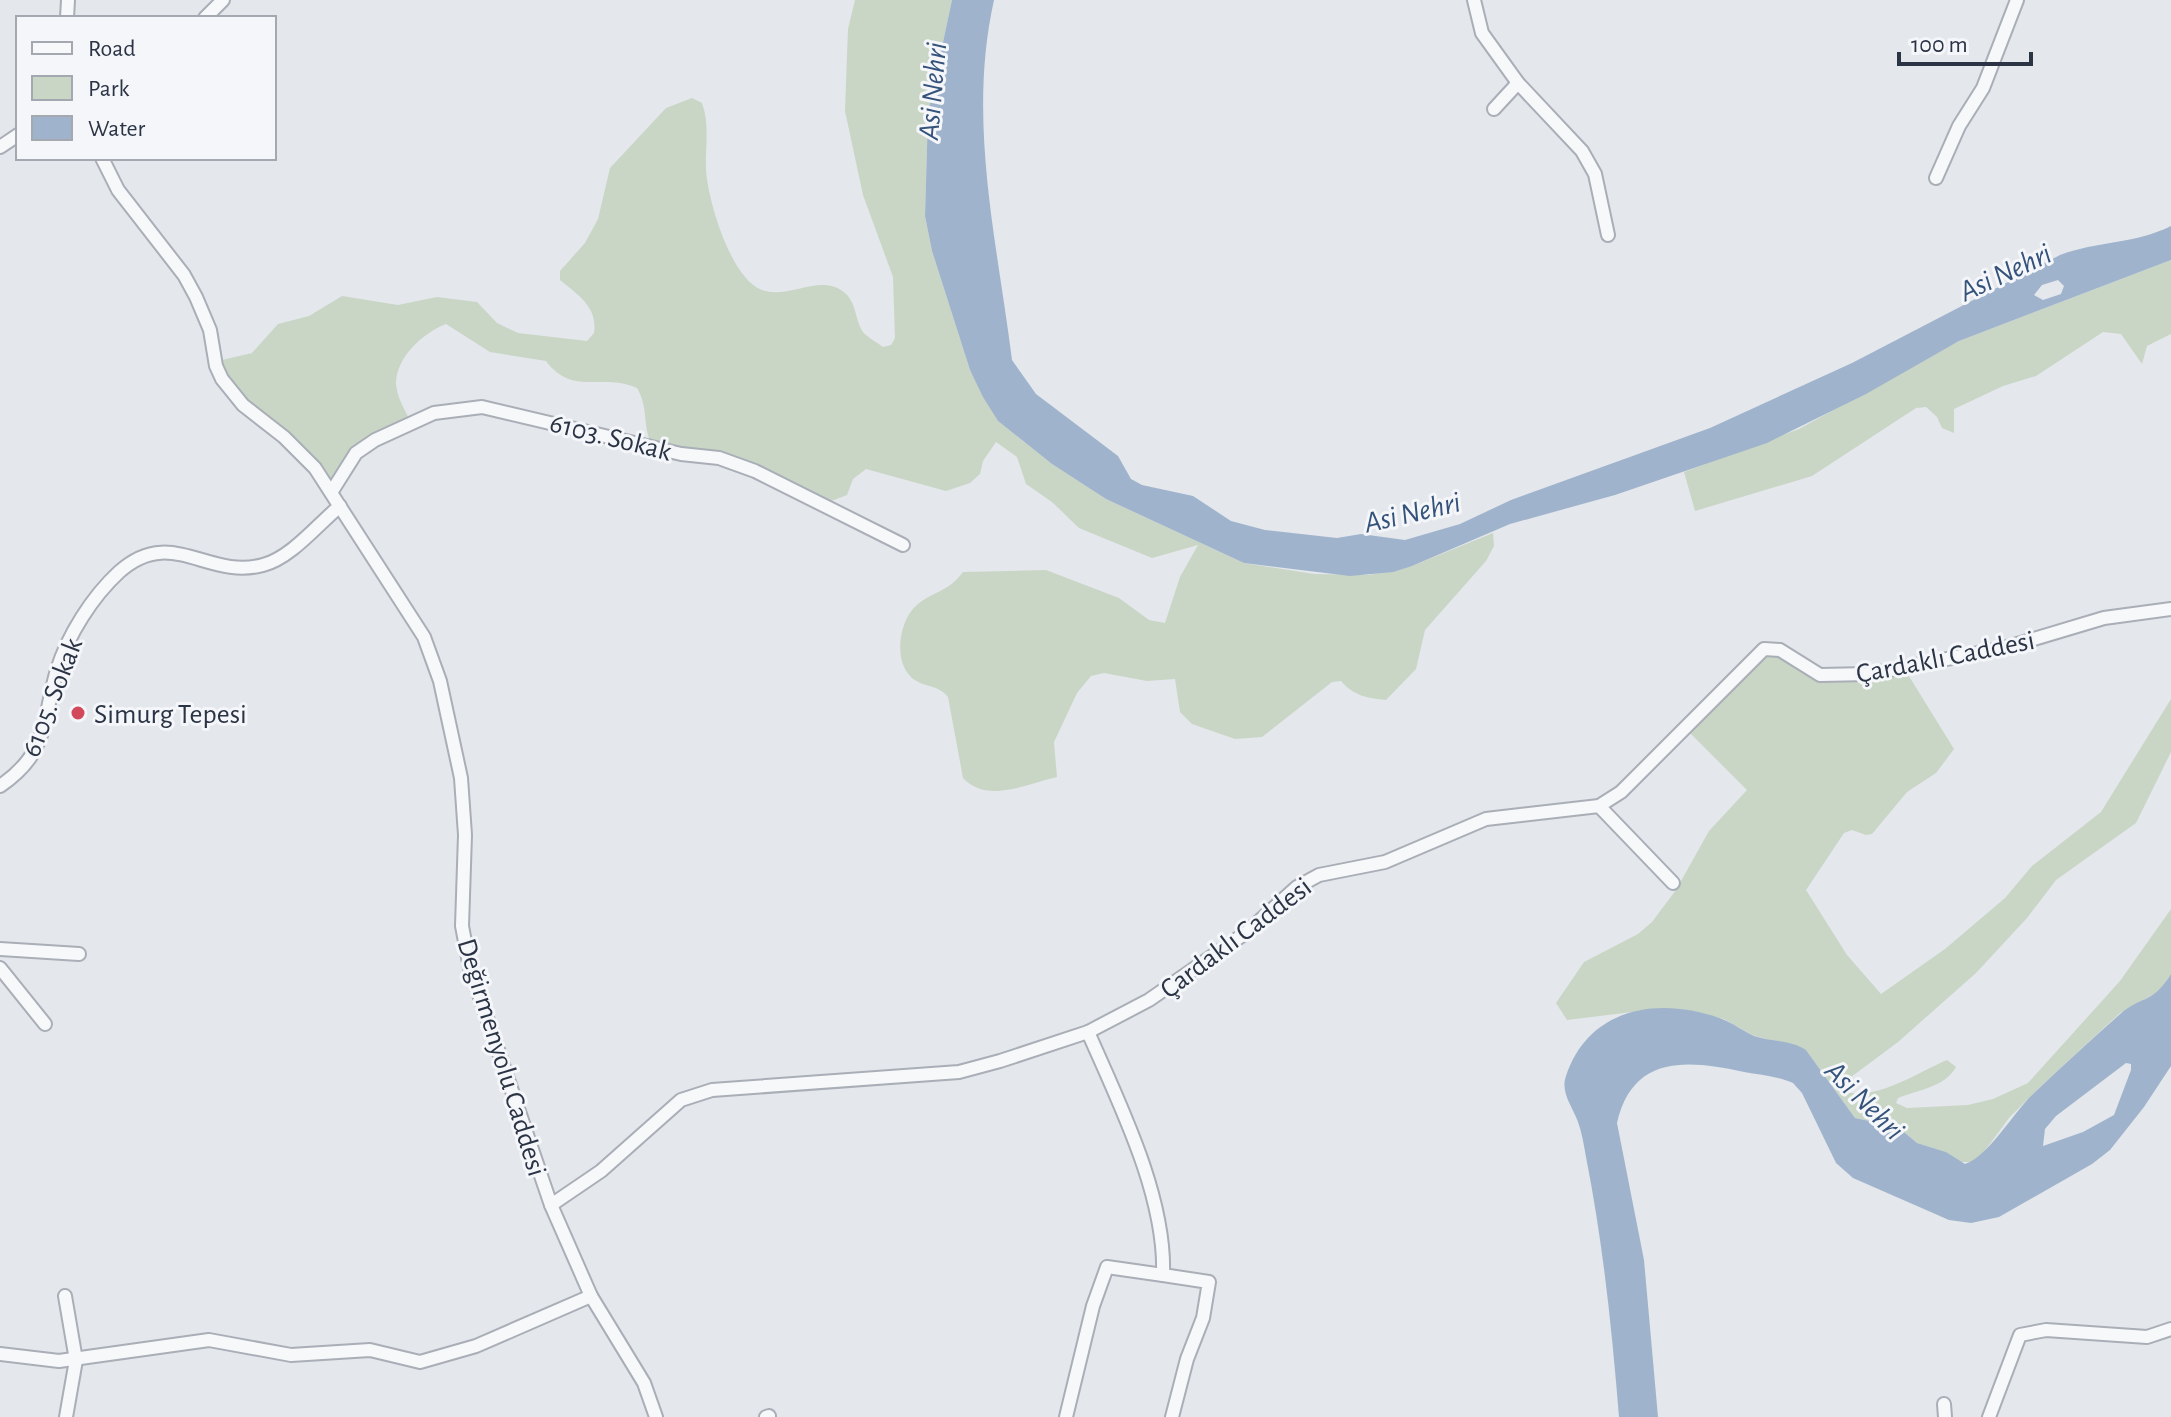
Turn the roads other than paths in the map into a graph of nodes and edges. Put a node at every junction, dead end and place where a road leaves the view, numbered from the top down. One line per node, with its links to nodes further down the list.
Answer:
1 (223, 0): 4 (street)
2 (1474, 0): 5 (street)
3 (2017, 0): 8 (street)
4 (207, 16)
5 (1518, 83): 6 (street); 9 (street)
6 (1494, 109)
7 (103, 160): 10 (street, Değirmenyolu Caddesi)
8 (1936, 178)
9 (1608, 235)
10 (332, 491): 11 (street, Değirmenyolu Caddesi); 12 (street, 6103. Sokak)
11 (340, 506): 14 (street, 6105. Sokak); 22 (street, Değirmenyolu Caddesi)
12 (903, 545)
13 (2171, 609): 15 (street, Çardaklı Caddesi)
14 (0, 786)
15 (1599, 806): 16 (street); 21 (street, Çardaklı Caddesi)
16 (1673, 883)
17 (0, 949): 18 (street)
18 (79, 954)
19 (0, 968): 20 (street)
20 (45, 1024)
21 (1088, 1032): 22 (street, Çardaklı Caddesi); 23 (street)
22 (551, 1205): 25 (street, Değirmenyolu Caddesi)
23 (1163, 1275): 31 (street); 32 (street)
24 (65, 1296): 28 (street)
25 (591, 1296): 28 (street); 30 (street, Değirmenyolu Caddesi)
26 (2170, 1328): 33 (street)
27 (0, 1354): 28 (street)
28 (76, 1360): 29 (street)
29 (66, 1417)
30 (656, 1417)
31 (1066, 1417)
32 (1172, 1417)
33 (1989, 1417)

